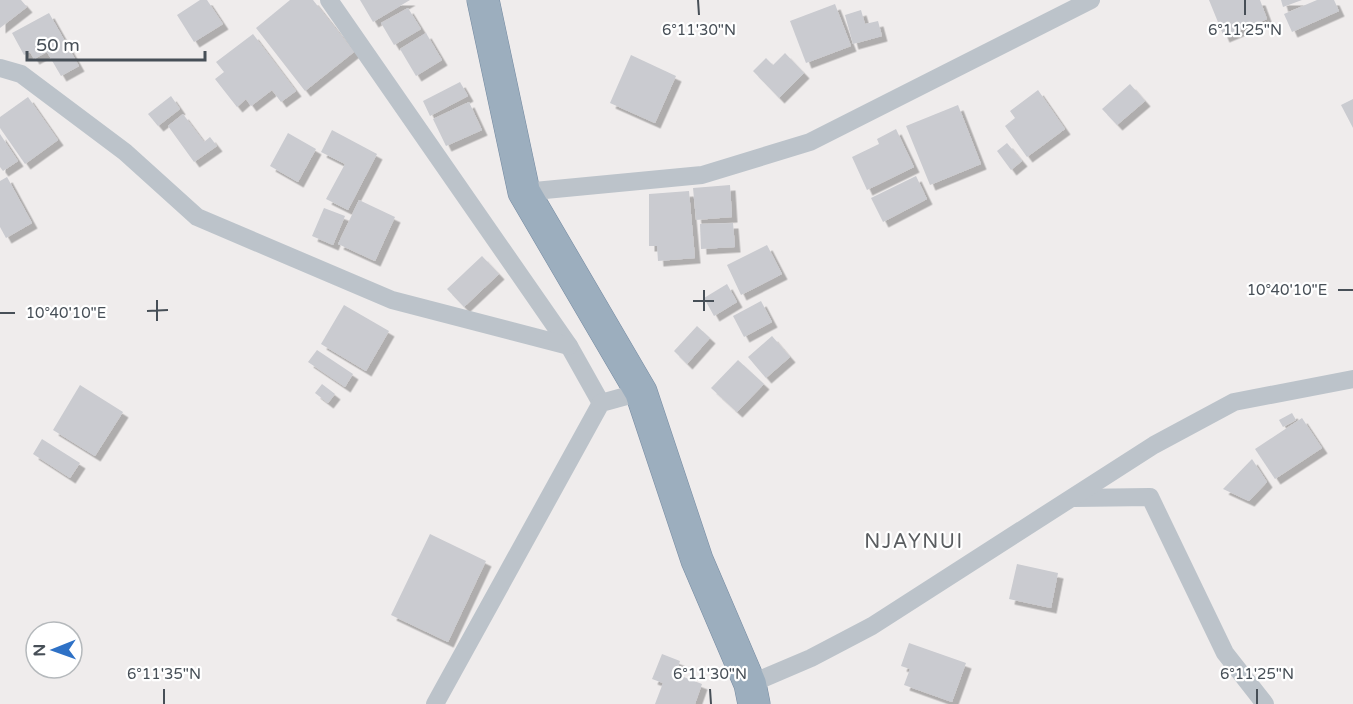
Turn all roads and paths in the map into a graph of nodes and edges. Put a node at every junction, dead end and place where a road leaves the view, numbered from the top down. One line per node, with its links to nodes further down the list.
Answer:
1 (329, 0): 6 (street)
2 (483, 0): 5 (highway)
3 (1091, 0): 5 (street)
4 (0, 68): 6 (street)
5 (524, 192): 8 (highway)
6 (569, 346): 9 (street)
7 (1353, 379): 10 (street)
8 (641, 392): 9 (street); 11 (highway)
9 (601, 403): 12 (street)
10 (1074, 498): 11 (street); 13 (street)
11 (752, 694)
12 (435, 704)
13 (1266, 704)

